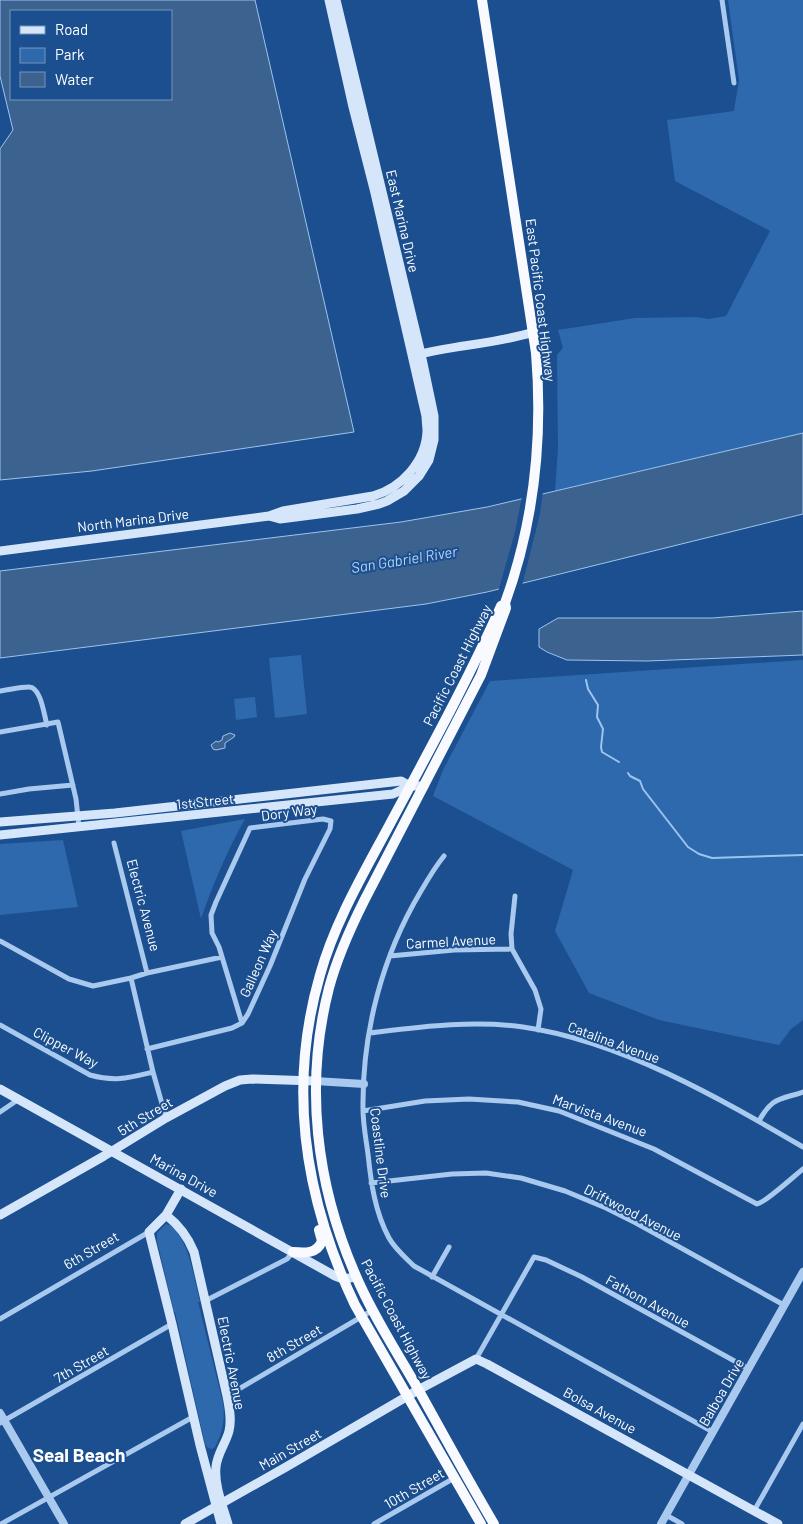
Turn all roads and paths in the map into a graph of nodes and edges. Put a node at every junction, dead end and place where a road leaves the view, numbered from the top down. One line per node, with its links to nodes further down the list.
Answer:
1 (329, 0): 7 (main road, East Marina Drive)
2 (336, 0): 7 (main road, East Marina Drive)
3 (482, 0): 6 (highway, East Pacific Coast Highway)
4 (722, 0): 5 (street)
5 (734, 83)
6 (534, 332): 7 (main road); 10 (highway, East Pacific Coast Highway)
7 (416, 355): 8 (main road, East Marina Drive)
8 (428, 449): 9 (main road, North Marina Drive)
9 (0, 551)
10 (506, 602): 15 (highway, Pacific Coast Highway); 16 (highway, Pacific Coast Highway)
11 (0, 691): 12 (street)
12 (47, 725): 13 (street); 14 (street)
13 (0, 732)
14 (73, 785): 17 (street); 18 (street)
15 (410, 786): 16 (main road, 1st Street); 18 (main road, 1st Street); 21 (main road, 1st Street); 38 (highway, Pacific Coast Highway)
16 (424, 786): 39 (highway, Pacific Coast Highway)
17 (0, 794)
18 (78, 816): 20 (main road, 1st Street); 21 (street)
19 (331, 821): 29 (street, Dory Way); 32 (street, Galleon Way)
20 (0, 822)
21 (79, 827): 22 (main road, 1st Street)
22 (0, 835)
23 (114, 843): 30 (street, Electric Avenue)
24 (444, 856): 28 (street, Coastline Drive)
25 (515, 896): 27 (street)
26 (0, 941): 31 (street)
27 (512, 949): 28 (street, Carmel Avenue); 34 (street)
28 (390, 956): 35 (street, Coastline Drive)
29 (222, 958): 30 (street); 32 (street)
30 (147, 973): 31 (street)
31 (130, 978): 36 (street)
32 (242, 1022): 36 (street)
33 (0, 1025): 37 (street, Clipper Way)
34 (538, 1030): 35 (street, Catalina Avenue); 47 (street, Catalina Avenue)
35 (369, 1033): 40 (street, Coastline Drive)
36 (147, 1049): 37 (street)
37 (153, 1072): 46 (street)
38 (303, 1081): 39 (main road, 5th Street); 46 (main road, 5th Street); 49 (highway, Pacific Coast Highway)
39 (315, 1081): 40 (street); 48 (highway, Pacific Coast Highway)
40 (364, 1084): 44 (street, Coastline Drive)
41 (0, 1089): 43 (main road, Marina Drive)
42 (803, 1092): 47 (street)
43 (19, 1099): 45 (street); 51 (main road, Marina Drive)
44 (363, 1110): 52 (street, Marvista Avenue); 53 (street, Coastline Drive)
45 (0, 1112)
46 (166, 1118): 51 (main road, 5th Street)
47 (759, 1122): 50 (street, Catalina Avenue)
48 (318, 1137): 49 (highway); 62 (highway, Pacific Coast Highway)
49 (305, 1138): 54 (highway, Pacific Coast Highway)
50 (803, 1147)
51 (112, 1151): 55 (main road, Marina Drive); 56 (main road, 5th Street)
52 (803, 1169)
53 (371, 1183): 63 (street, Coastline Drive); 66 (street, Driftwood Avenue)
54 (312, 1185): 60 (highway); 64 (highway, Pacific Coast Highway)
55 (181, 1189): 57 (main road, 6th Street); 60 (main road, Marina Drive)
56 (0, 1215)
57 (166, 1215): 58 (main road, 6th Street); 65 (main road, Electric Avenue)
58 (149, 1232): 70 (street, 6th Street); 71 (main road, Electric Avenue)
59 (449, 1247): 63 (street)
60 (293, 1252): 64 (main road, Marina Drive); 65 (street)
61 (803, 1272): 66 (street, Balboa Drive)
62 (356, 1277): 64 (main road); 67 (highway, Pacific Coast Highway)
63 (432, 1277): 68 (street, Coastline Drive)
64 (343, 1279): 69 (highway, Pacific Coast Highway)
65 (206, 1301): 75 (main road, Electric Avenue)
66 (784, 1305): 73 (street, Balboa Drive)
67 (373, 1310): 69 (street, 8th Street); 74 (highway, Pacific Coast Highway)
68 (501, 1315): 72 (street); 73 (street, Fathom Avenue); 80 (street, Coastline Drive)
69 (362, 1317): 75 (street, 8th Street); 76 (highway, Pacific Coast Highway)
70 (0, 1319)
71 (172, 1324): 77 (main road, Electric Avenue); 78 (street, 7th Street)
72 (476, 1359): 74 (main road); 84 (main road, Bolsa Avenue)
73 (749, 1369): 80 (street, Balboa Drive)
74 (418, 1390): 76 (main road); 83 (highway, Pacific Coast Highway)
75 (227, 1396): 82 (main road, Electric Avenue)
76 (408, 1396): 85 (highway, Pacific Coast Highway); 87 (main road, Main Street)
77 (193, 1417): 81 (main road, Electric Avenue); 86 (street)
78 (1, 1419): 86 (street)
79 (803, 1424): 88 (street)
80 (713, 1432): 84 (street, Balboa Drive)
81 (200, 1445): 82 (main road); 87 (main road, Electric Avenue)
82 (222, 1448): 87 (main road, Electric Avenue)
83 (465, 1472): 85 (street, 10th Street); 97 (highway, Pacific Coast Highway)
84 (689, 1474): 88 (main road, Bolsa Avenue); 89 (street, Balboa Drive)
85 (454, 1478): 95 (street, 10th Street); 96 (highway, Pacific Coast Highway)
86 (48, 1497): 90 (street); 91 (street)
87 (219, 1504): 92 (main road, Main Street); 93 (main road, Electric Avenue); 94 (main road, Electric Avenue)
88 (754, 1511): 100 (main road, Bolsa Avenue)
89 (666, 1515): 98 (street, Balboa Drive); 99 (street)
90 (2, 1524)
91 (64, 1524)
92 (185, 1524)
93 (221, 1524)
94 (228, 1524)
95 (374, 1524)
96 (481, 1524)
97 (494, 1524)
98 (661, 1524)
99 (682, 1524)
100 (778, 1524)

